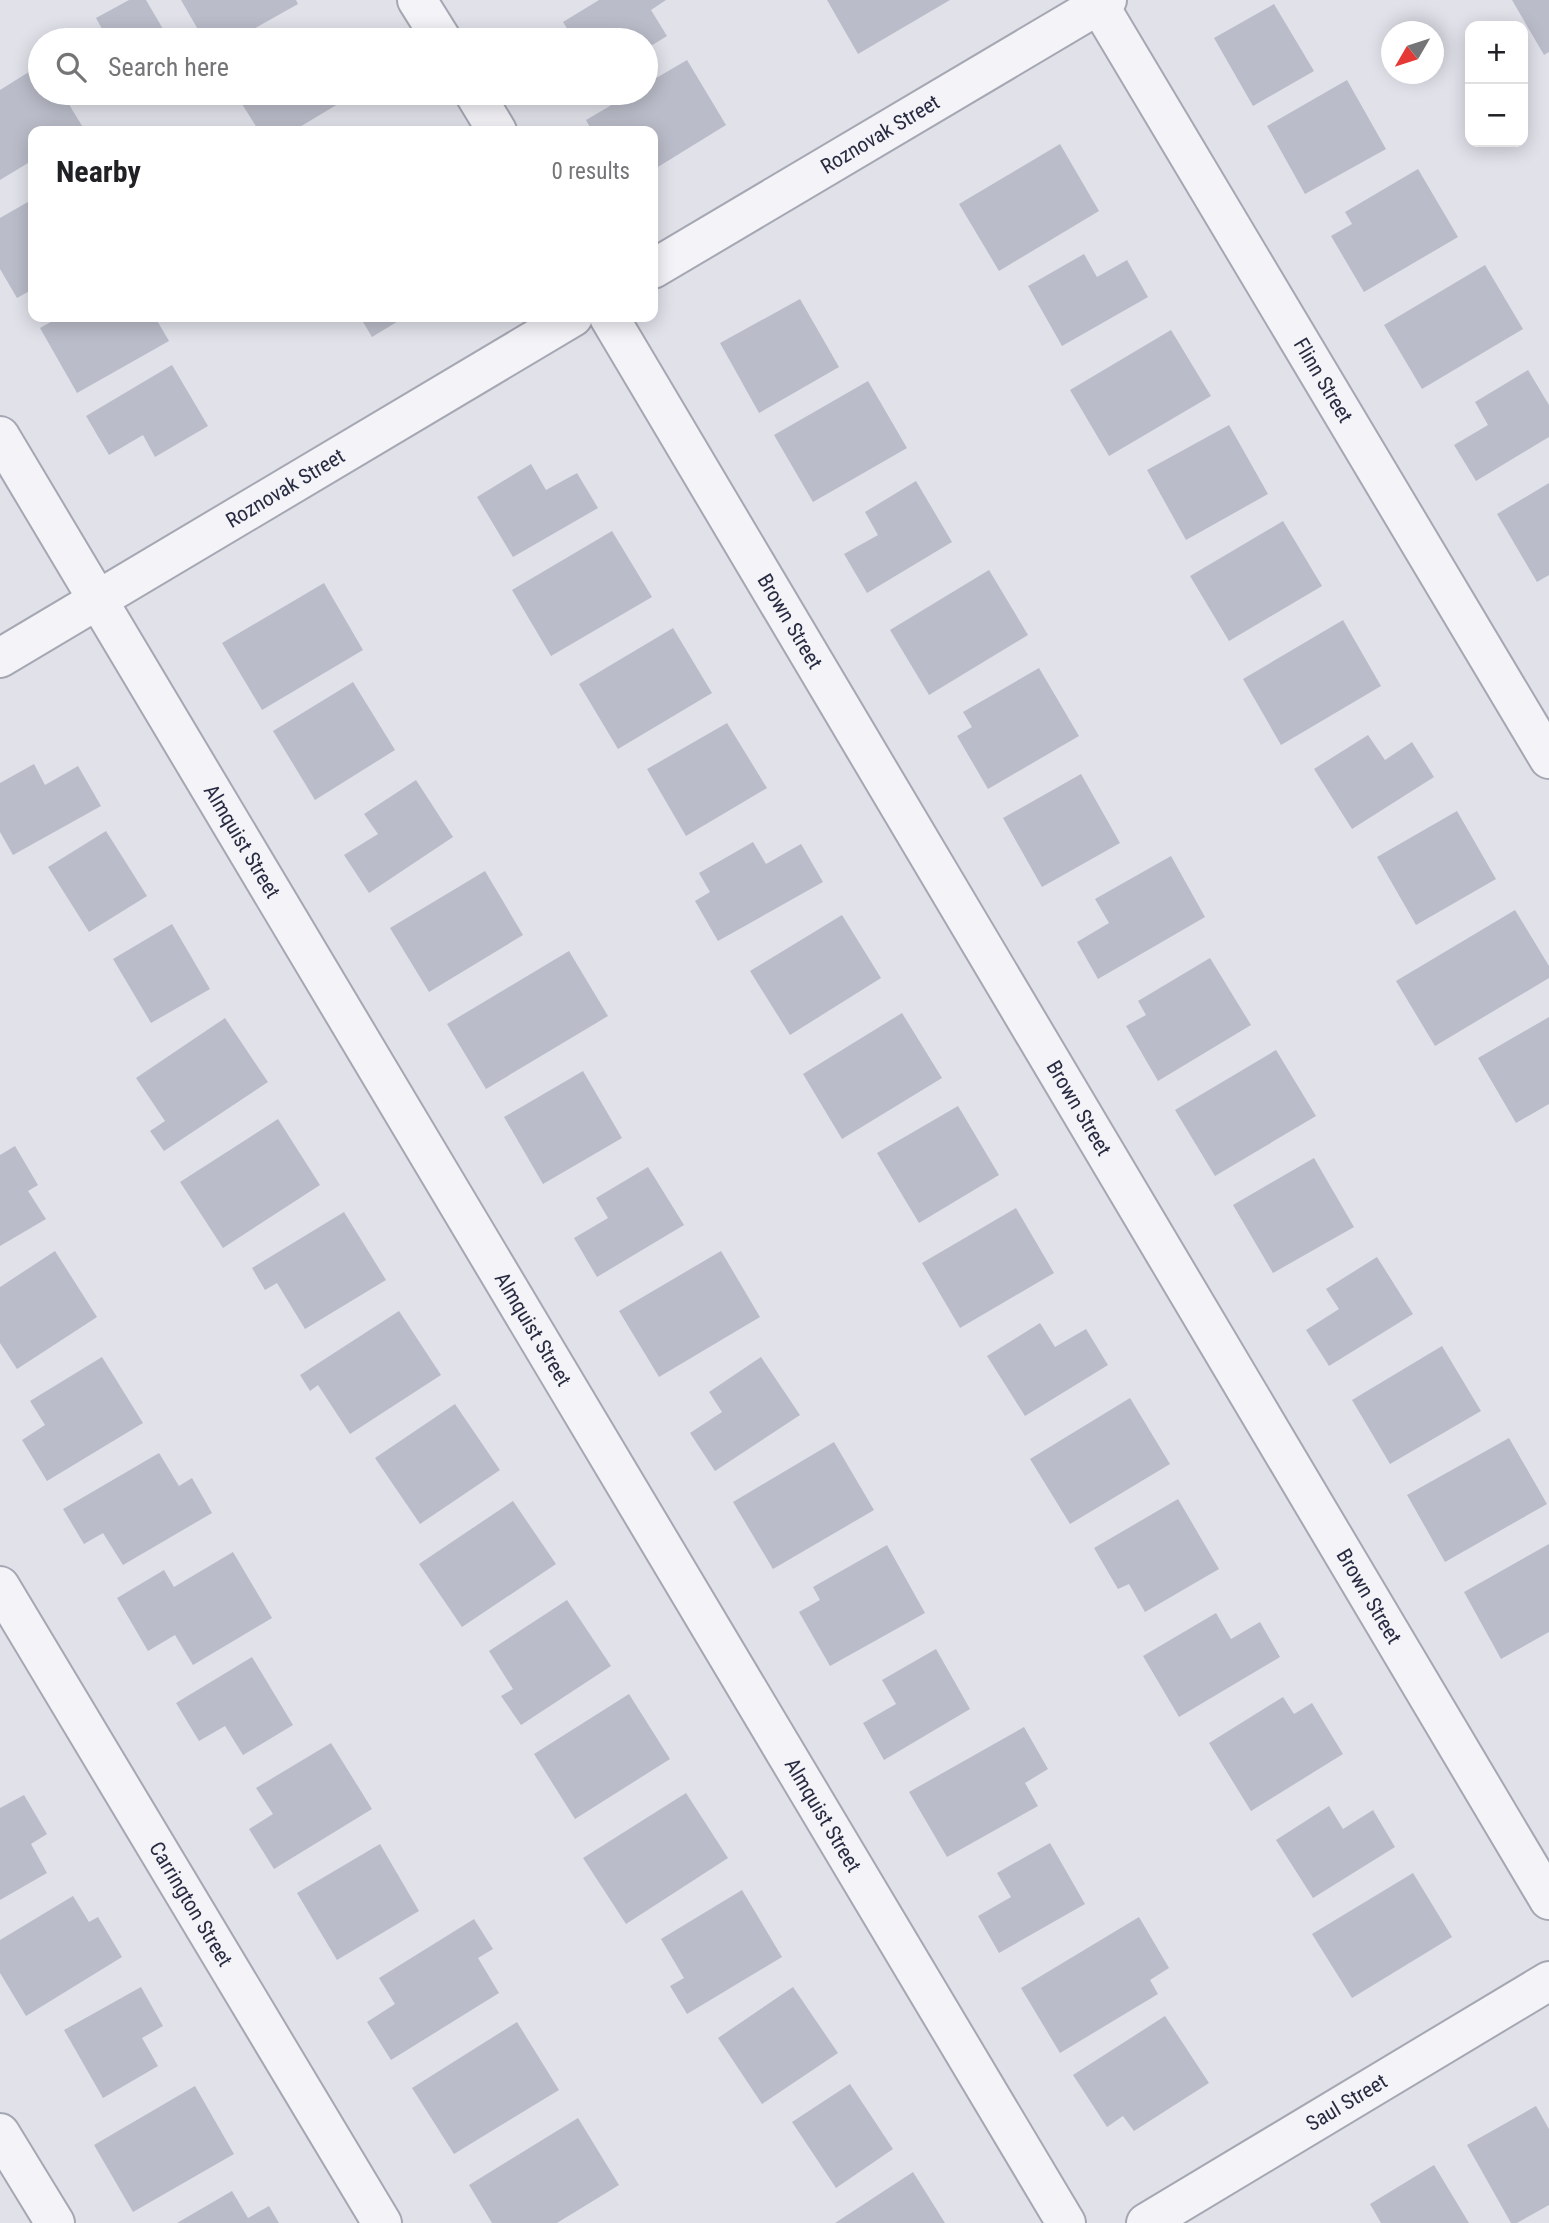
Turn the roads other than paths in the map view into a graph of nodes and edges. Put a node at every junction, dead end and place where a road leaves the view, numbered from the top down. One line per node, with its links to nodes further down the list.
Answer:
1 (417, 0): 3 (street)
2 (1101, 2): 6 (street, Roznovak Street); 12 (street, Flinn Street)
3 (434, 28)
4 (481, 105): 5 (street)
5 (494, 126)
6 (658, 266)
7 (565, 322): 10 (street, Roznovak Street)
8 (612, 322): 14 (street, Brown Street)
9 (0, 436): 10 (street, Almquist Street)
10 (97, 598): 11 (street, Roznovak Street); 19 (street, Almquist Street)
11 (0, 659)
12 (1549, 759)
13 (0, 1586): 18 (street, Carrington Street)
14 (1549, 1900)
15 (1549, 1981): 20 (street, Saul Street)
16 (0, 2133): 17 (street)
17 (55, 2223)
18 (382, 2223)
19 (1066, 2223)
20 (1146, 2223)

